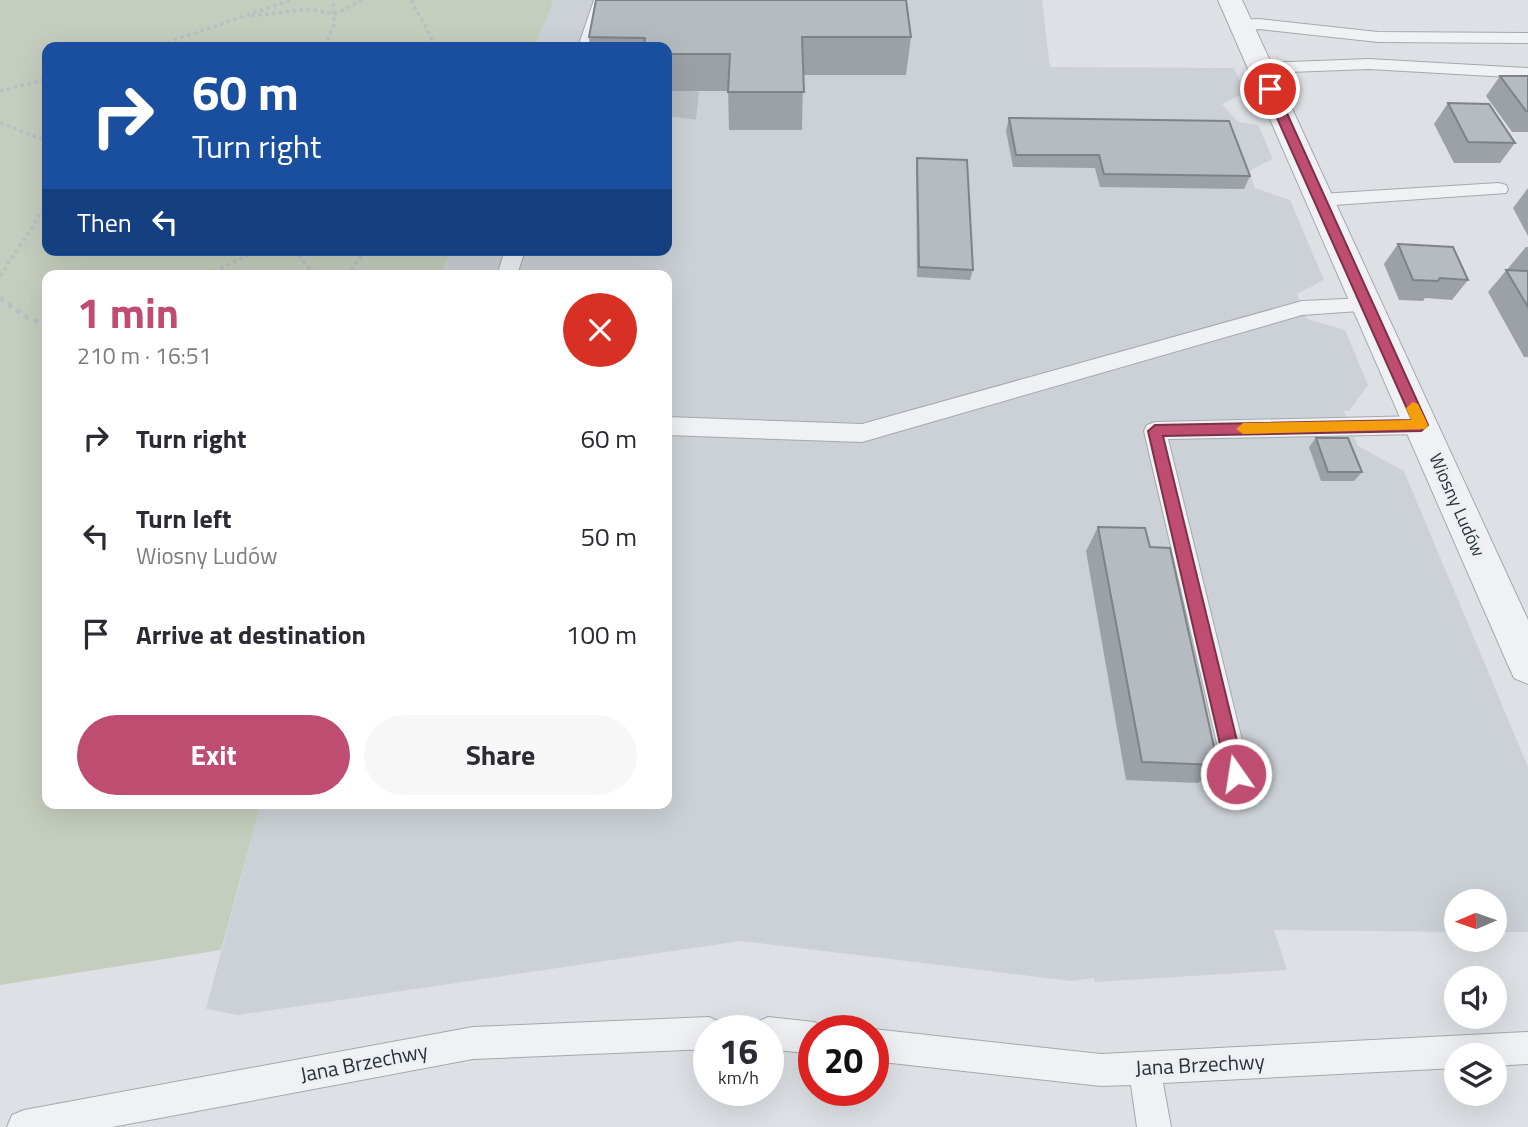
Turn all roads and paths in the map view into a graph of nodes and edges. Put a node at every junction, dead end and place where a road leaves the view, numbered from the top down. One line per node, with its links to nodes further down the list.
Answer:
1 (291, 0): 8 (path)
2 (333, 0): 7 (path)
3 (362, 0): 7 (path)
4 (411, 0): 12 (path)
5 (602, 0): 13 (lane)
6 (1235, 12): 9 (lane); 14 (street, Wiosny Ludów)
7 (335, 14): 8 (path); 11 (path)
8 (237, 19): 10 (path)
9 (1528, 38)
10 (170, 42)
11 (327, 42)
12 (433, 42)
13 (588, 42)
14 (1260, 68): 15 (lane); 21 (street, Wiosny Ludów)
15 (1528, 73)
16 (42, 80): 17 (path)
17 (0, 91)
18 (0, 123): 19 (path)
19 (42, 139)
20 (1499, 189): 21 (lane)
21 (1320, 200): 31 (street, Wiosny Ludów)
22 (42, 212): 29 (path)
23 (246, 256): 26 (path)
24 (299, 256): 27 (path)
25 (362, 256): 28 (path)
26 (218, 270)
27 (312, 270)
28 (350, 270)
29 (0, 276)
30 (0, 299): 32 (path)
31 (1367, 305): 33 (street, Wiosny Ludów); 34 (lane)
32 (42, 323)
33 (1421, 425): 35 (street, Wiosny Ludów); 36 (lane)
34 (672, 426)
35 (1528, 665)
36 (1236, 774)
37 (693, 1034): 41 (lane, Jana Brzechwy)
38 (889, 1047): 40 (lane, Jana Brzechwy)
39 (1528, 1048): 40 (lane, Jana Brzechwy)
40 (1144, 1068): 42 (lane)
41 (24, 1127)
42 (1154, 1127)

